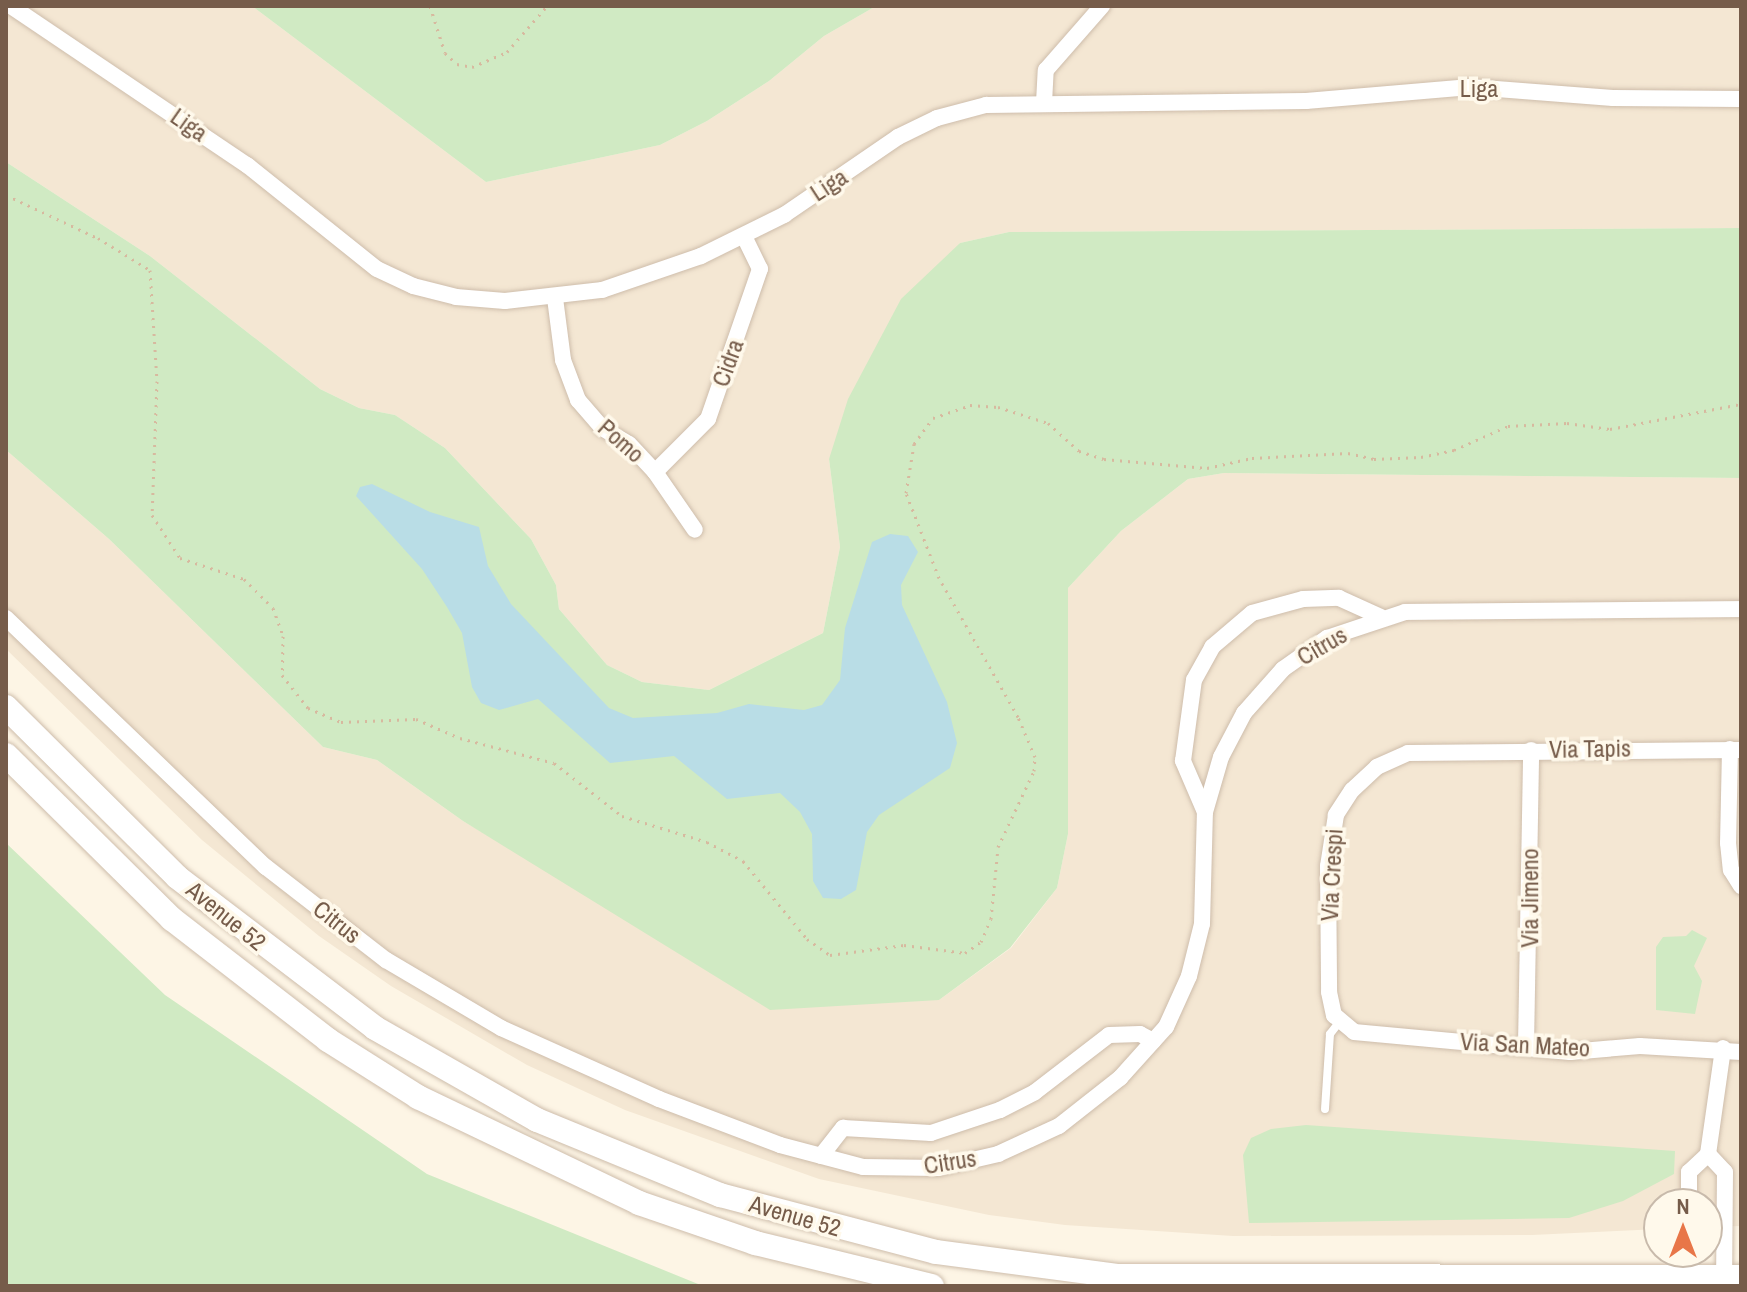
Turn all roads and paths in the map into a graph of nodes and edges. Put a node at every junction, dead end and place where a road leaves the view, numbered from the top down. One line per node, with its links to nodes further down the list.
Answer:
1 (11, 6): 9 (street, Liga)
2 (430, 6): 3 (path)
3 (547, 6)
4 (1102, 6): 6 (street)
5 (1741, 99): 6 (street, Liga)
6 (1044, 103): 8 (street, Liga)
7 (6, 195): 10 (path)
8 (745, 238): 9 (street, Liga); 11 (street, Cidra)
9 (555, 298): 11 (street, Pomo)
10 (1741, 404)
11 (655, 472): 12 (street, Pomo)
12 (695, 530)
13 (1741, 609): 14 (street, Citrus)
14 (1381, 617): 21 (street, Citrus); 21 (street)
15 (6, 618): 30 (street, Citrus)
16 (6, 707): 33 (main road, Avenue 52)
17 (1531, 750): 18 (street, Via Tapis); 19 (street, Via Tapis); 25 (street, Via Jimeno)
18 (1735, 750): 22 (street)
19 (1438, 751): 23 (street, Via Crespi)
20 (6, 755): 35 (main road, Avenue 52)
21 (1205, 812): 24 (street, Citrus)
22 (1741, 886)
23 (1337, 1018): 25 (street, Via San Mateo); 28 (lane)
24 (1153, 1041): 30 (street, Citrus); 30 (street)
25 (1526, 1046): 26 (street, Via San Mateo)
26 (1723, 1048): 27 (street, Via San Mateo); 29 (street)
27 (1741, 1052)
28 (1325, 1109)
29 (1708, 1154): 31 (street); 34 (street)
30 (821, 1156)
31 (1689, 1188)
32 (1688, 1268): 33 (street)
33 (1688, 1277): 34 (main road, Avenue 52)
34 (1728, 1280)
35 (932, 1286)

